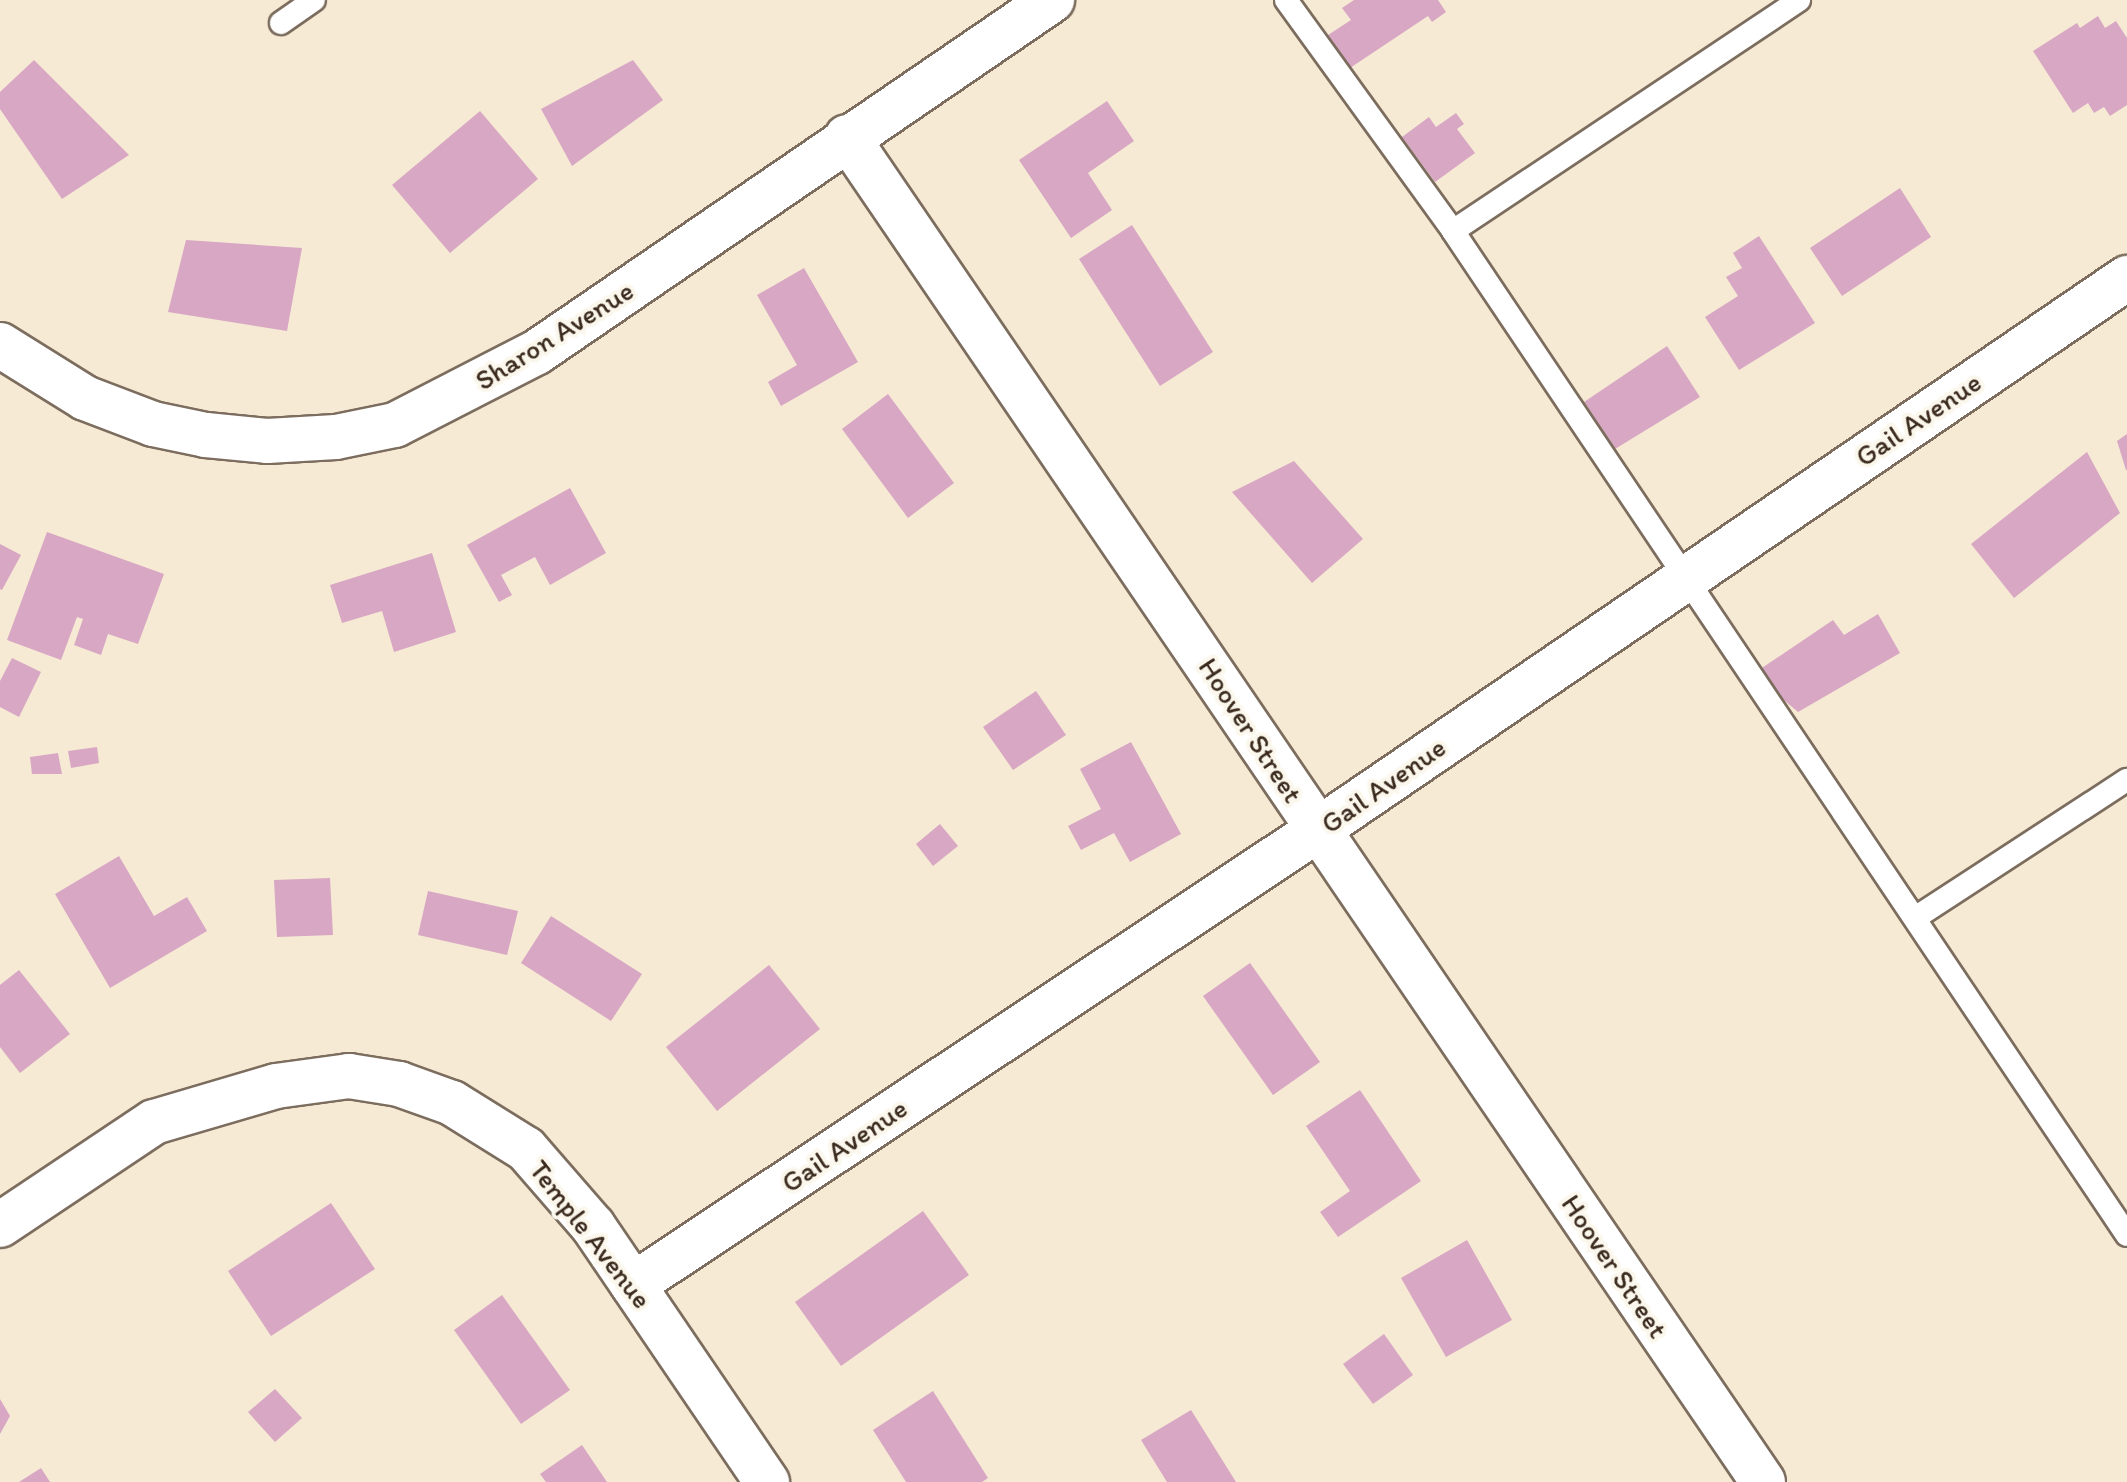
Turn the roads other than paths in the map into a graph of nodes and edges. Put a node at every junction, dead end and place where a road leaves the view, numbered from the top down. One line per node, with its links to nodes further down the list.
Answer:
1 (314, 0): 5 (lane)
2 (1052, 0): 6 (street, Sharon Avenue)
3 (1286, 0): 7 (lane)
4 (1799, 0): 7 (lane)
5 (281, 23)
6 (847, 137): 9 (street, Sharon Avenue); 12 (street, Hoover Street)
7 (1453, 231): 10 (lane)
8 (2127, 278): 10 (street, Gail Avenue)
9 (0, 345)
10 (1686, 576): 12 (street, Gail Avenue); 13 (lane)
11 (2127, 780): 13 (lane)
12 (1316, 831): 16 (street, Gail Avenue); 18 (street, Hoover Street)
13 (1915, 918): 15 (lane)
14 (0, 1225): 16 (street, Temple Avenue)
15 (2127, 1235)
16 (633, 1285): 17 (street, Temple Avenue)
17 (767, 1482)
18 (1763, 1482)

